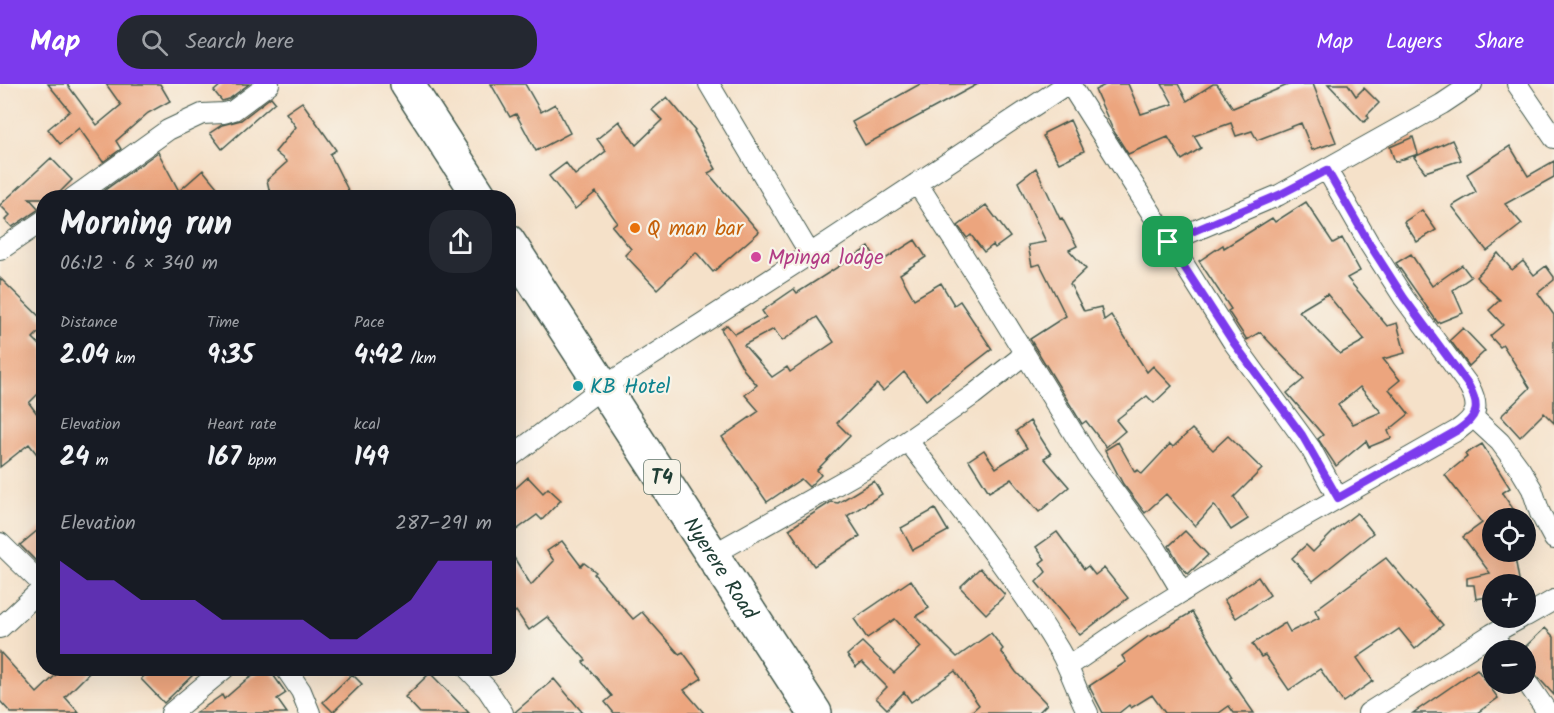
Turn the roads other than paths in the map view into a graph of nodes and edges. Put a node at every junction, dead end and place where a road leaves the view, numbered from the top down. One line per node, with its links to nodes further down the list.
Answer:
1 (269, 84): 10 (street)
2 (407, 84): 11 (highway)
3 (709, 84): 16 (street)
4 (1069, 84): 9 (street); 13 (street)
5 (1472, 84): 8 (street)
6 (1517, 84): 7 (street)
7 (1554, 138)
8 (1327, 170): 13 (street); 19 (street)
9 (917, 183): 16 (street); 17 (street)
10 (84, 190)
11 (476, 190)
12 (36, 225): 14 (street)
13 (1168, 242): 22 (street)
14 (0, 250)
15 (516, 253): 18 (highway, Nyerere Road / T4)
16 (810, 254): 18 (street)
17 (1025, 354): 20 (street); 27 (street)
18 (603, 387): 21 (street); 25 (highway, Nyerere Road / T4)
19 (1473, 417): 22 (street); 23 (street)
20 (908, 441): 25 (street); 35 (street)
21 (516, 453)
22 (1338, 498): 27 (street)
23 (1554, 539)
24 (0, 543): 26 (street)
25 (712, 555): 43 (highway, Nyerere Road / T4)
26 (36, 579)
27 (1182, 592): 35 (street)
28 (36, 594): 31 (street)
29 (1554, 600): 30 (street)
30 (1536, 610)
31 (0, 628)
32 (1503, 628): 33 (street)
33 (1492, 634): 34 (street); 45 (street)
34 (1496, 640)
35 (1068, 666): 44 (street)
36 (216, 676): 40 (street)
37 (291, 676): 41 (street)
38 (475, 676): 42 (street)
39 (1535, 694): 46 (street)
40 (171, 713)
41 (310, 713)
42 (503, 713)
43 (815, 713)
44 (1088, 713)
45 (1368, 713)
46 (1548, 713)

